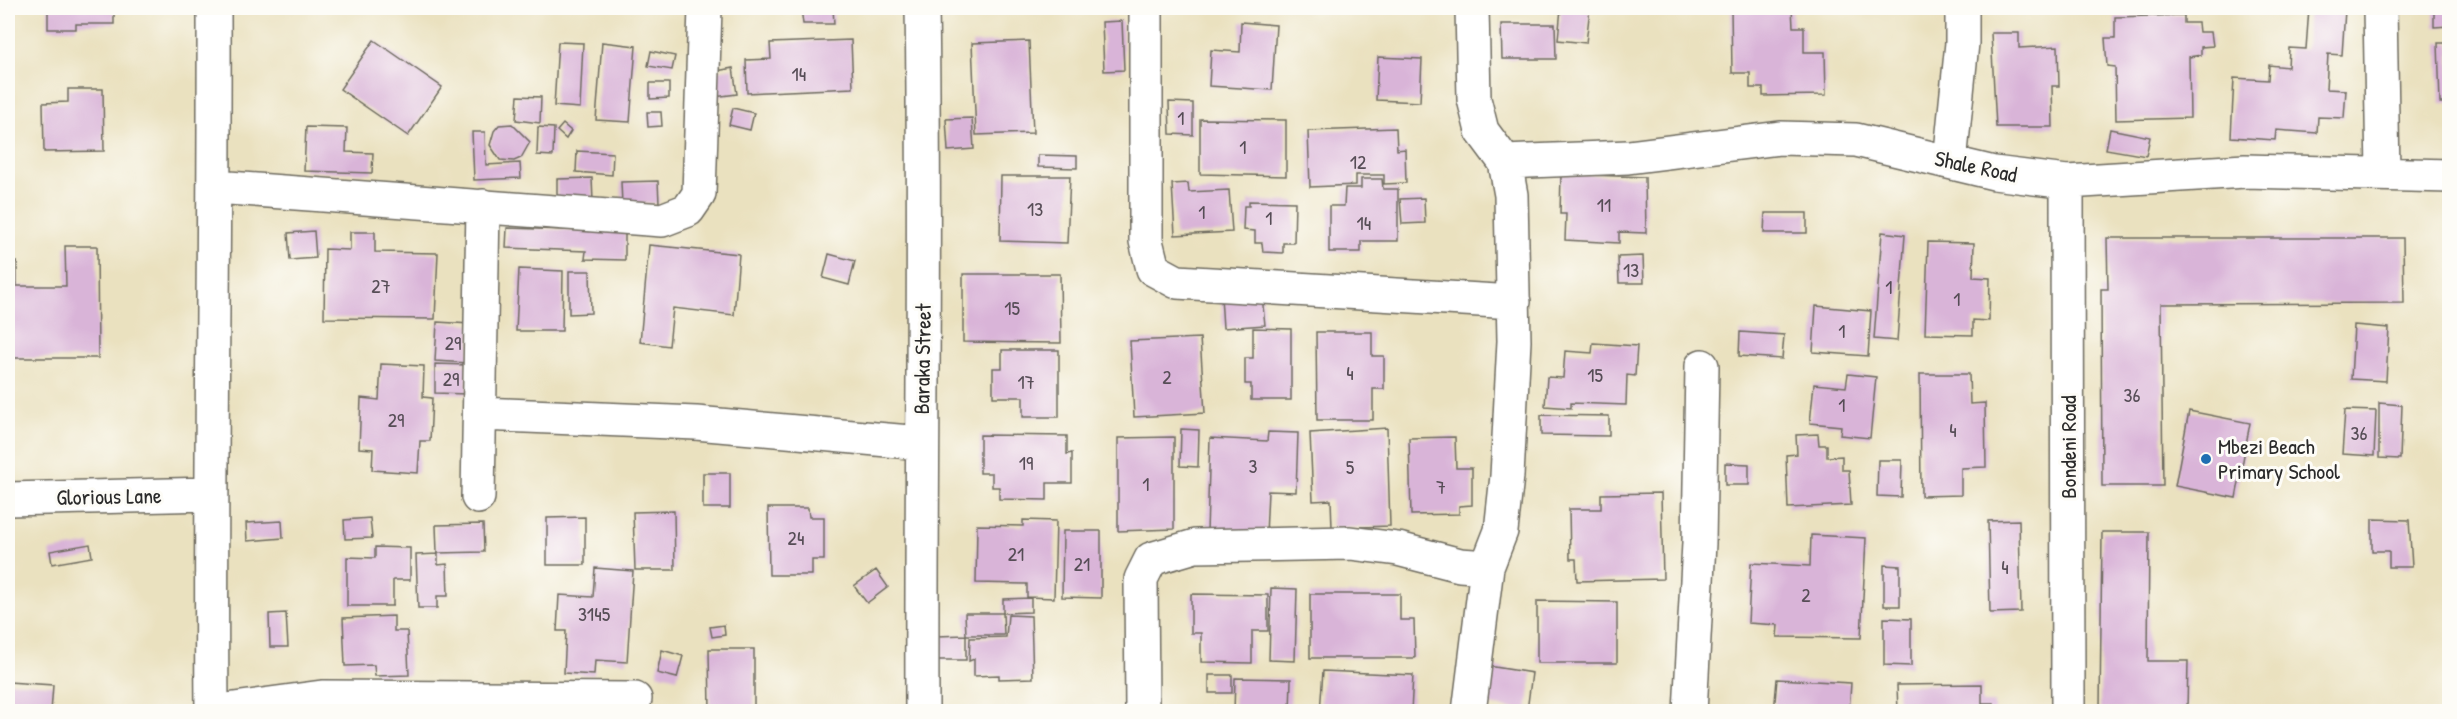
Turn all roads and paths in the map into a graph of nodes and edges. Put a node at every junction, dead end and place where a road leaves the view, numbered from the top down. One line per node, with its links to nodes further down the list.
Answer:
1 (214, 8): 13 (street)
2 (705, 8): 14 (street)
3 (922, 8): 18 (street, Baraka Street)
4 (1146, 8): 15 (street)
5 (1472, 8): 8 (street)
6 (1962, 8): 9 (street)
7 (2380, 8): 10 (street)
8 (1505, 162): 9 (street, Shale Road); 15 (street)
9 (1950, 162): 12 (street, Shale Road)
10 (2383, 173): 11 (street, Shale Road); 12 (street, Shale Road)
11 (2450, 176)
12 (2067, 182): 28 (street, Bondeni Road)
13 (215, 187): 14 (street); 19 (street)
14 (483, 206): 17 (street)
15 (1514, 302): 22 (street)
16 (1702, 366): 27 (street)
17 (480, 414): 18 (street); 20 (street)
18 (921, 443): 24 (street, Baraka Street)
19 (210, 494): 21 (street, Glorious Lane); 23 (street)
20 (478, 497)
21 (8, 499)
22 (1487, 567): 25 (street); 26 (street)
23 (635, 699)
24 (922, 711)
25 (1142, 711)
26 (1469, 711)
27 (1690, 711)
28 (2068, 711)

